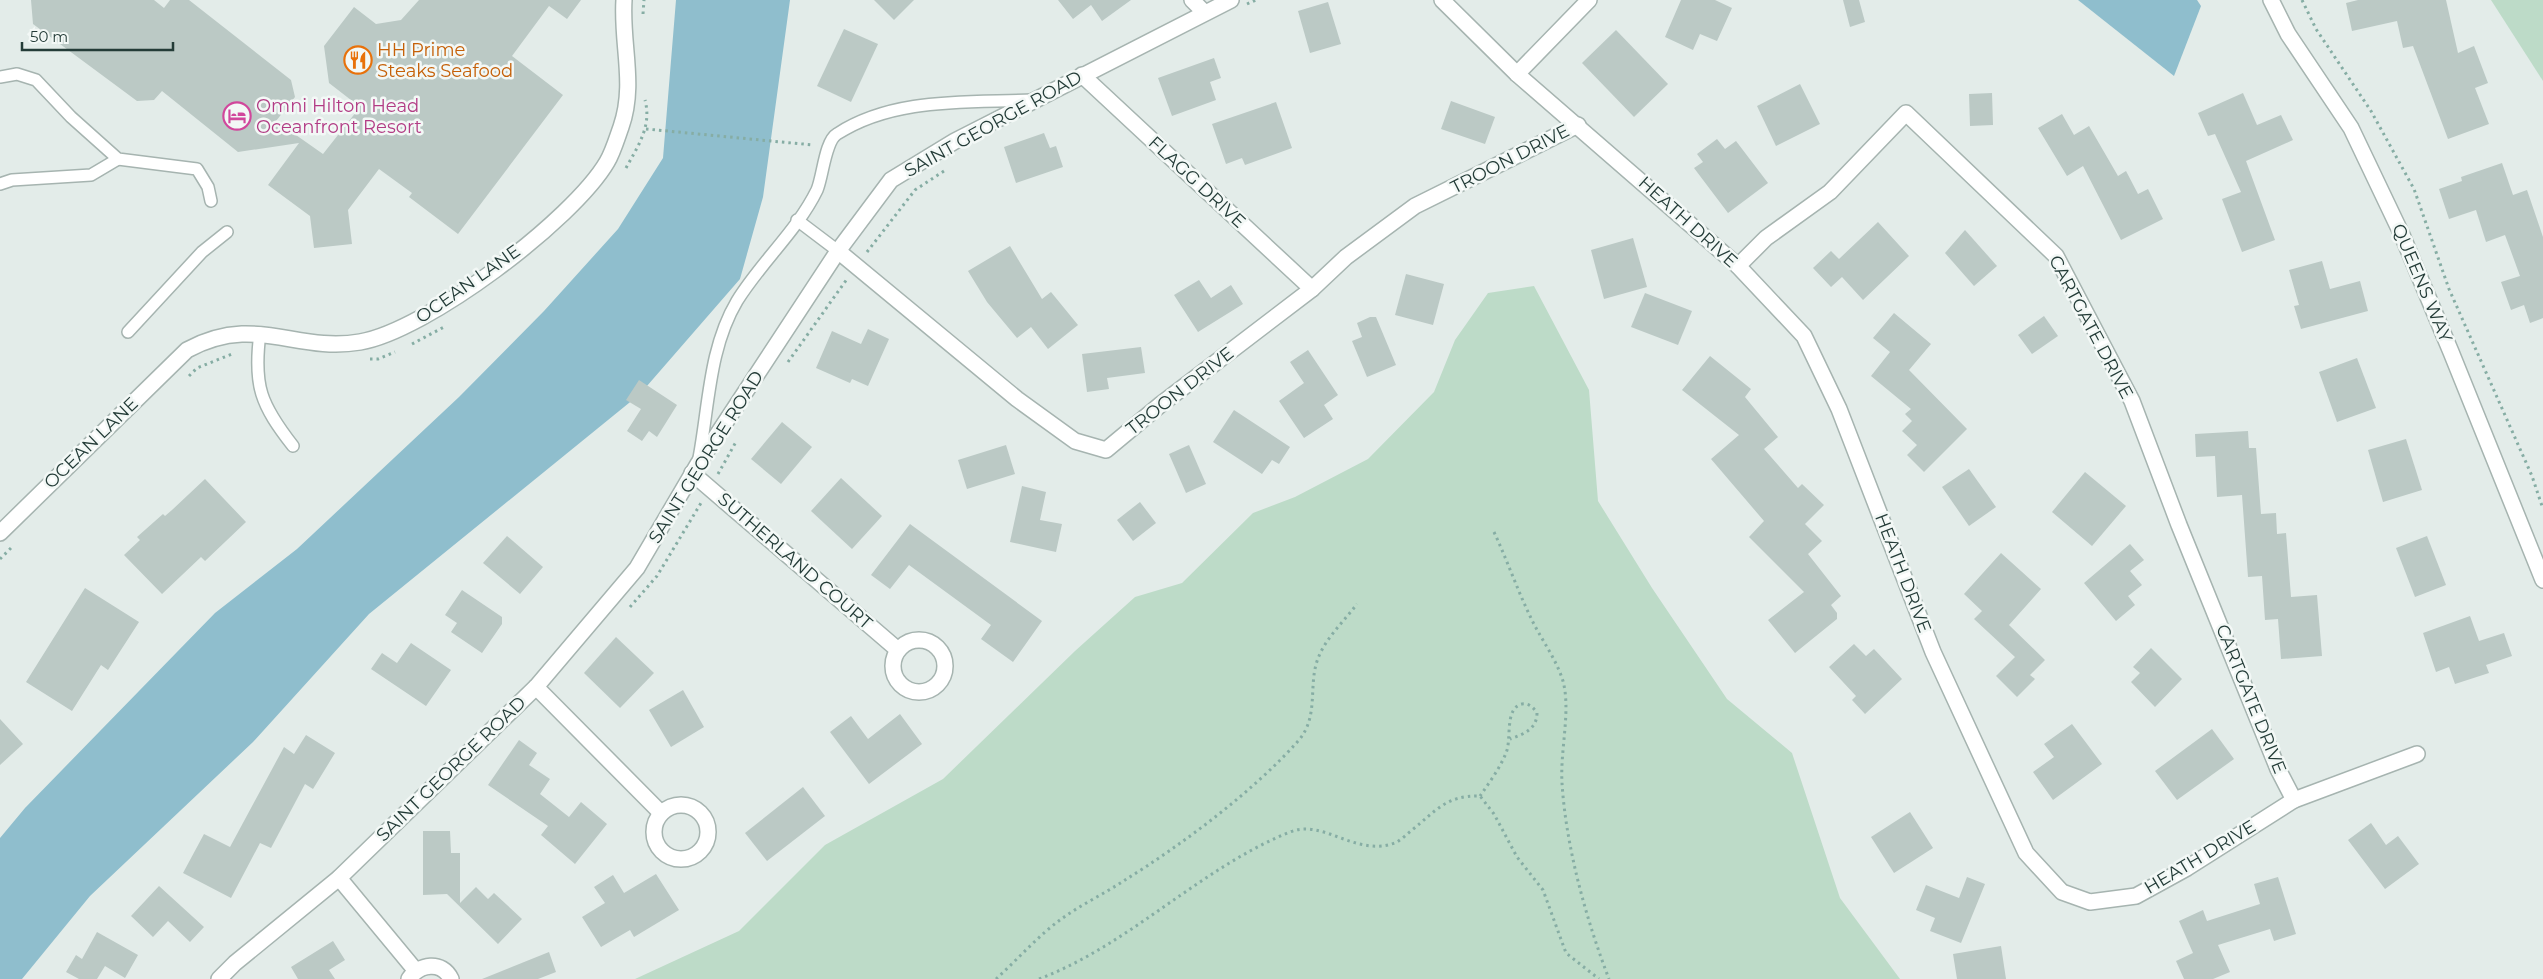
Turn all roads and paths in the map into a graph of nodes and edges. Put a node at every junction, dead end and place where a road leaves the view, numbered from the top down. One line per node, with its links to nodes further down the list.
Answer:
1 (624, 0): 33 (street, OCEAN LANE)
2 (644, 0): 11 (path)
3 (1192, 0): 10 (street)
4 (1256, 0): 9 (path)
5 (1442, 0): 12 (street, HEATH DRIVE)
6 (1589, 0): 12 (street)
7 (2271, 0): 49 (street, QUEENS WAY)
8 (2302, 0): 44 (path)
9 (1236, 4): 10 (street, SAINT GEORGE ROAD)
10 (1204, 12): 13 (street, SAINT GEORGE ROAD)
11 (643, 18)
12 (1517, 74): 17 (street, HEATH DRIVE)
13 (1082, 75): 16 (street, SAINT GEORGE ROAD); 30 (street, FLAGG DRIVE)
14 (0, 76): 20 (lane)
15 (645, 98): 18 (path)
16 (1034, 100): 25 (lane); 27 (street, SAINT GEORGE ROAD)
17 (1578, 125): 29 (street, HEATH DRIVE); 30 (street, TROON DRIVE)
18 (646, 129): 19 (path); 22 (path)
19 (812, 145)
20 (118, 159): 23 (lane); 24 (lane)
21 (948, 168): 28 (path)
22 (620, 175)
23 (0, 184)
24 (211, 201)
25 (797, 220): 27 (lane, TROON DRIVE); 42 (lane)
26 (227, 232): 32 (lane)
27 (838, 251): 28 (street, TROON DRIVE); 42 (street, SAINT GEORGE ROAD)
28 (857, 266): 30 (street, TROON DRIVE); 38 (path)
29 (1738, 266): 57 (street, HEATH DRIVE); 57 (street, CARTGATE DRIVE)
30 (1312, 289)
31 (448, 324): 34 (path)
32 (128, 332)
33 (260, 333): 36 (lane); 46 (street, OCEAN LANE)
34 (409, 345)
35 (401, 348): 37 (path)
36 (258, 352): 39 (path); 41 (lane)
37 (368, 358)
38 (784, 368)
39 (183, 380)
40 (738, 438): 43 (path)
41 (293, 446)
42 (695, 469): 43 (street, SUTHERLAND COURT); 53 (street, SAINT GEORGE ROAD)
43 (710, 487): 51 (path); 52 (street, SUTHERLAND COURT)
44 (2543, 509)
45 (1494, 532): 66 (path)
46 (0, 533)
47 (17, 543): 48 (path)
48 (0, 559)
49 (2543, 580)
50 (1357, 604): 63 (path)
51 (626, 612)
52 (898, 650)
53 (536, 687): 58 (street); 59 (street, SAINT GEORGE ROAD)
54 (1510, 739): 54 (path); 56 (path)
55 (2417, 754): 57 (street, HEATH DRIVE)
56 (1480, 796): 64 (path); 65 (path)
57 (2294, 800)
58 (661, 813)
59 (339, 878): 60 (street); 61 (street, SAINT GEORGE ROAD)
60 (413, 975): 62 (street)
61 (219, 979)
62 (451, 979)
63 (996, 979)
64 (1039, 979)
65 (1599, 979)
66 (1609, 979)

